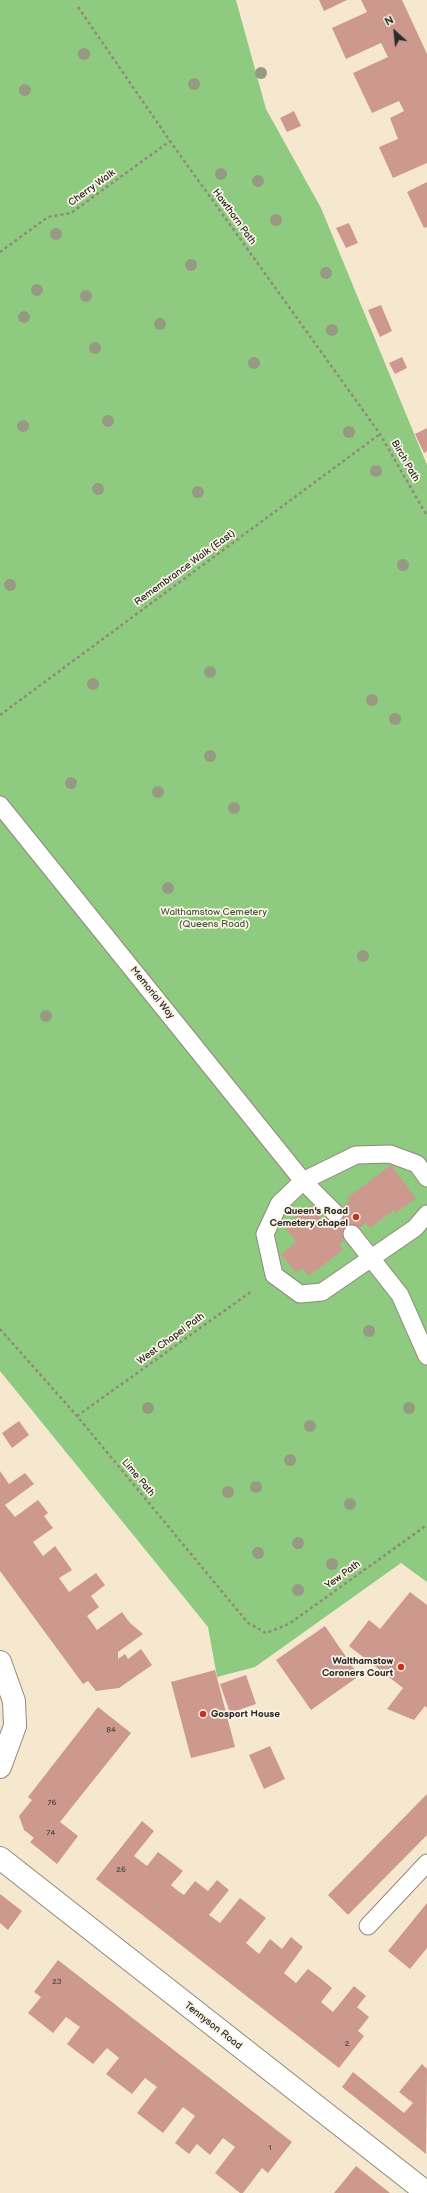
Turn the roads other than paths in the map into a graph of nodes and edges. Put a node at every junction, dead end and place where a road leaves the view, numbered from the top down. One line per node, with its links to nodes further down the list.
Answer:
1 (0, 805): 3 (lane, Memorial Way)
2 (427, 1178): 3 (lane)
3 (303, 1181): 4 (lane, Memorial Way); 7 (lane)
4 (335, 1213)
5 (427, 1214): 7 (lane)
6 (352, 1234): 7 (lane)
7 (372, 1258): 8 (lane)
8 (427, 1356)
9 (0, 1662): 10 (street)
10 (0, 1767)
11 (0, 1858): 14 (street, Tennyson Road)
12 (427, 1863): 13 (lane)
13 (368, 1926)
14 (427, 2193)

